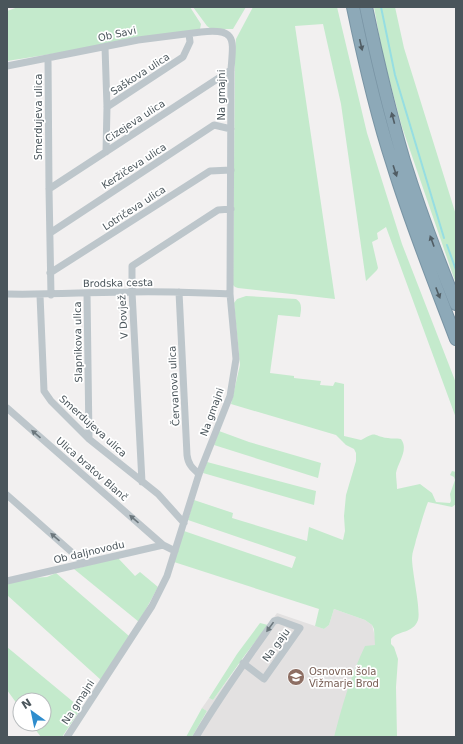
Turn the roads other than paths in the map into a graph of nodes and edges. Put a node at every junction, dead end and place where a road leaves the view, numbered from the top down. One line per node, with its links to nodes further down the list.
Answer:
1 (352, 7): 25 (highway, one-way to 25)
2 (366, 7): 24 (highway, one-way to 2)
3 (189, 34): 4 (street, Ob Savi); 5 (street, Ob Savi); 9 (street, Saškova ulica)
4 (230, 36): 8 (street, Na gmajni)
5 (105, 47): 6 (street, Ob Savi); 9 (street)
6 (48, 58): 7 (street, Ob Savi); 13 (street, Smerdujeva ulica)
7 (7, 66)
8 (231, 70): 10 (street, Na gmajni); 11 (street, Cizejeva ulica)
9 (107, 107): 11 (street)
10 (231, 130): 12 (street, Na gmajni); 15 (street, Keržičeva ulica)
11 (106, 152): 13 (street, Cizejeva ulica)
12 (231, 170): 14 (street, Na gmajni); 16 (street, Lotričeva ulica)
13 (48, 189): 15 (street, Smerdujeva ulica)
14 (231, 208): 17 (street, V Dovjež); 21 (street, Na gmajni)
15 (50, 233): 16 (street, Smerdujeva ulica)
16 (50, 273): 23 (street, Smerdujeva ulica)
17 (132, 292): 18 (street, Brodska cesta); 19 (street, Brodska cesta); 29 (street, V Dovjež)
18 (179, 292): 21 (street, Brodska cesta); 28 (street, Červanova ulica)
19 (87, 293): 23 (street, Brodska cesta); 27 (street, Slapnikova ulica)
20 (7, 294): 22 (street, Brodska cesta)
21 (230, 294): 28 (street, Na gmajni)
22 (40, 295): 23 (street, Brodska cesta); 27 (street, Smerdujeva ulica)
23 (51, 295)
24 (456, 304)
25 (456, 339)
26 (7, 408): 32 (street, Ulica bratov Blanč, one-way to 26)
27 (90, 438): 29 (street, Smerdujeva ulica)
28 (199, 474): 31 (street, Na gmajni)
29 (142, 482): 31 (street, Smerdujeva ulica)
30 (7, 495): 34 (street, one-way to 30)
31 (184, 523): 33 (street, Na gmajni)
32 (163, 545): 33 (street); 34 (street, Ob daljnovodu)
33 (175, 551): 37 (street, Na gmajni)
34 (84, 563): 35 (street, Ob daljnovodu)
35 (7, 581)
36 (243, 664): 36 (street, Na gaju, one-way to 36); 38 (street, Na gaju)
37 (67, 737)
38 (196, 737)

